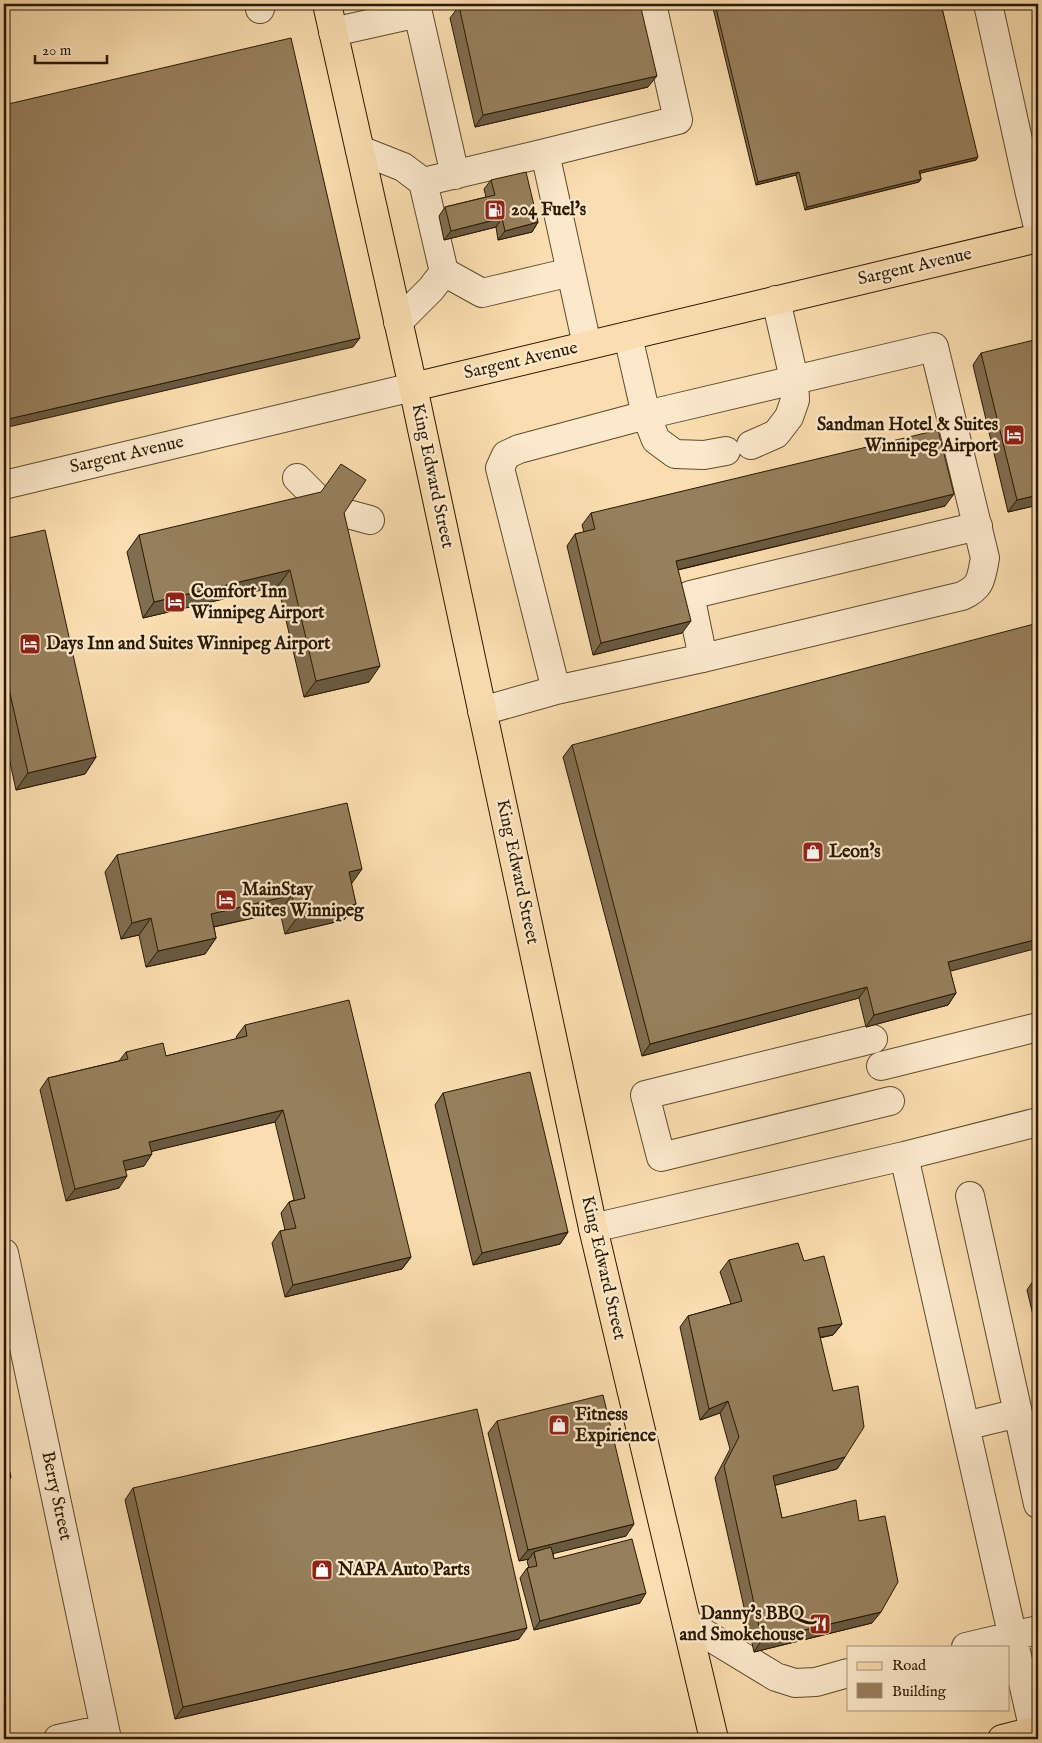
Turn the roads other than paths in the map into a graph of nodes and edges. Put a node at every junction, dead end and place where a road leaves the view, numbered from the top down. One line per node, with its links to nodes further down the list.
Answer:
1 (327, 4): 5 (main road, King Edward Street)
2 (652, 4): 7 (street)
3 (988, 4): 10 (street)
4 (421, 8): 5 (street); 8 (street)
5 (333, 32): 6 (main road, King Edward Street)
6 (360, 150): 9 (street); 15 (main road, King Edward Street)
7 (544, 154): 8 (street); 13 (street)
8 (455, 175): 9 (street)
9 (423, 182): 12 (street)
10 (1038, 227)
11 (1038, 238): 14 (main road, Sargent Avenue)
12 (444, 272): 13 (street); 15 (street)
13 (571, 272): 17 (street)
14 (776, 300): 16 (main road, Sargent Avenue); 18 (street)
15 (398, 322): 19 (main road, King Edward Street)
16 (628, 336): 17 (main road, Sargent Avenue); 20 (street)
17 (587, 345): 19 (main road, Sargent Avenue)
18 (794, 379): 20 (street); 20 (street); 26 (street)
19 (413, 387): 22 (street, Sargent Avenue); 29 (main road, King Edward Street)
20 (646, 415): 28 (street)
21 (297, 478): 23 (street)
22 (4, 484)
23 (317, 498)
24 (344, 512): 25 (street)
25 (370, 520)
26 (978, 526): 27 (street); 27 (street)
27 (703, 658): 28 (street)
28 (556, 690): 29 (street)
29 (482, 711): 37 (main road, King Edward Street)
30 (1038, 1027): 32 (street)
31 (873, 1039): 33 (street)
32 (881, 1066)
33 (890, 1101)
34 (1038, 1122): 35 (street)
35 (904, 1156): 37 (street); 40 (street)
36 (970, 1196): 39 (street)
37 (593, 1228): 42 (main road, King Edward Street)
38 (4, 1253): 48 (street, Berry Street)
39 (1018, 1413): 40 (street); 41 (street)
40 (965, 1426): 44 (street)
41 (1038, 1504)
42 (687, 1623): 46 (street); 50 (main road, King Edward Street)
43 (1038, 1630): 44 (street)
44 (1012, 1636): 45 (street); 47 (street)
45 (970, 1646)
46 (840, 1675)
47 (1036, 1731): 51 (main road)
48 (106, 1734): 49 (street)
49 (58, 1739)
50 (714, 1739)
51 (1002, 1739)

